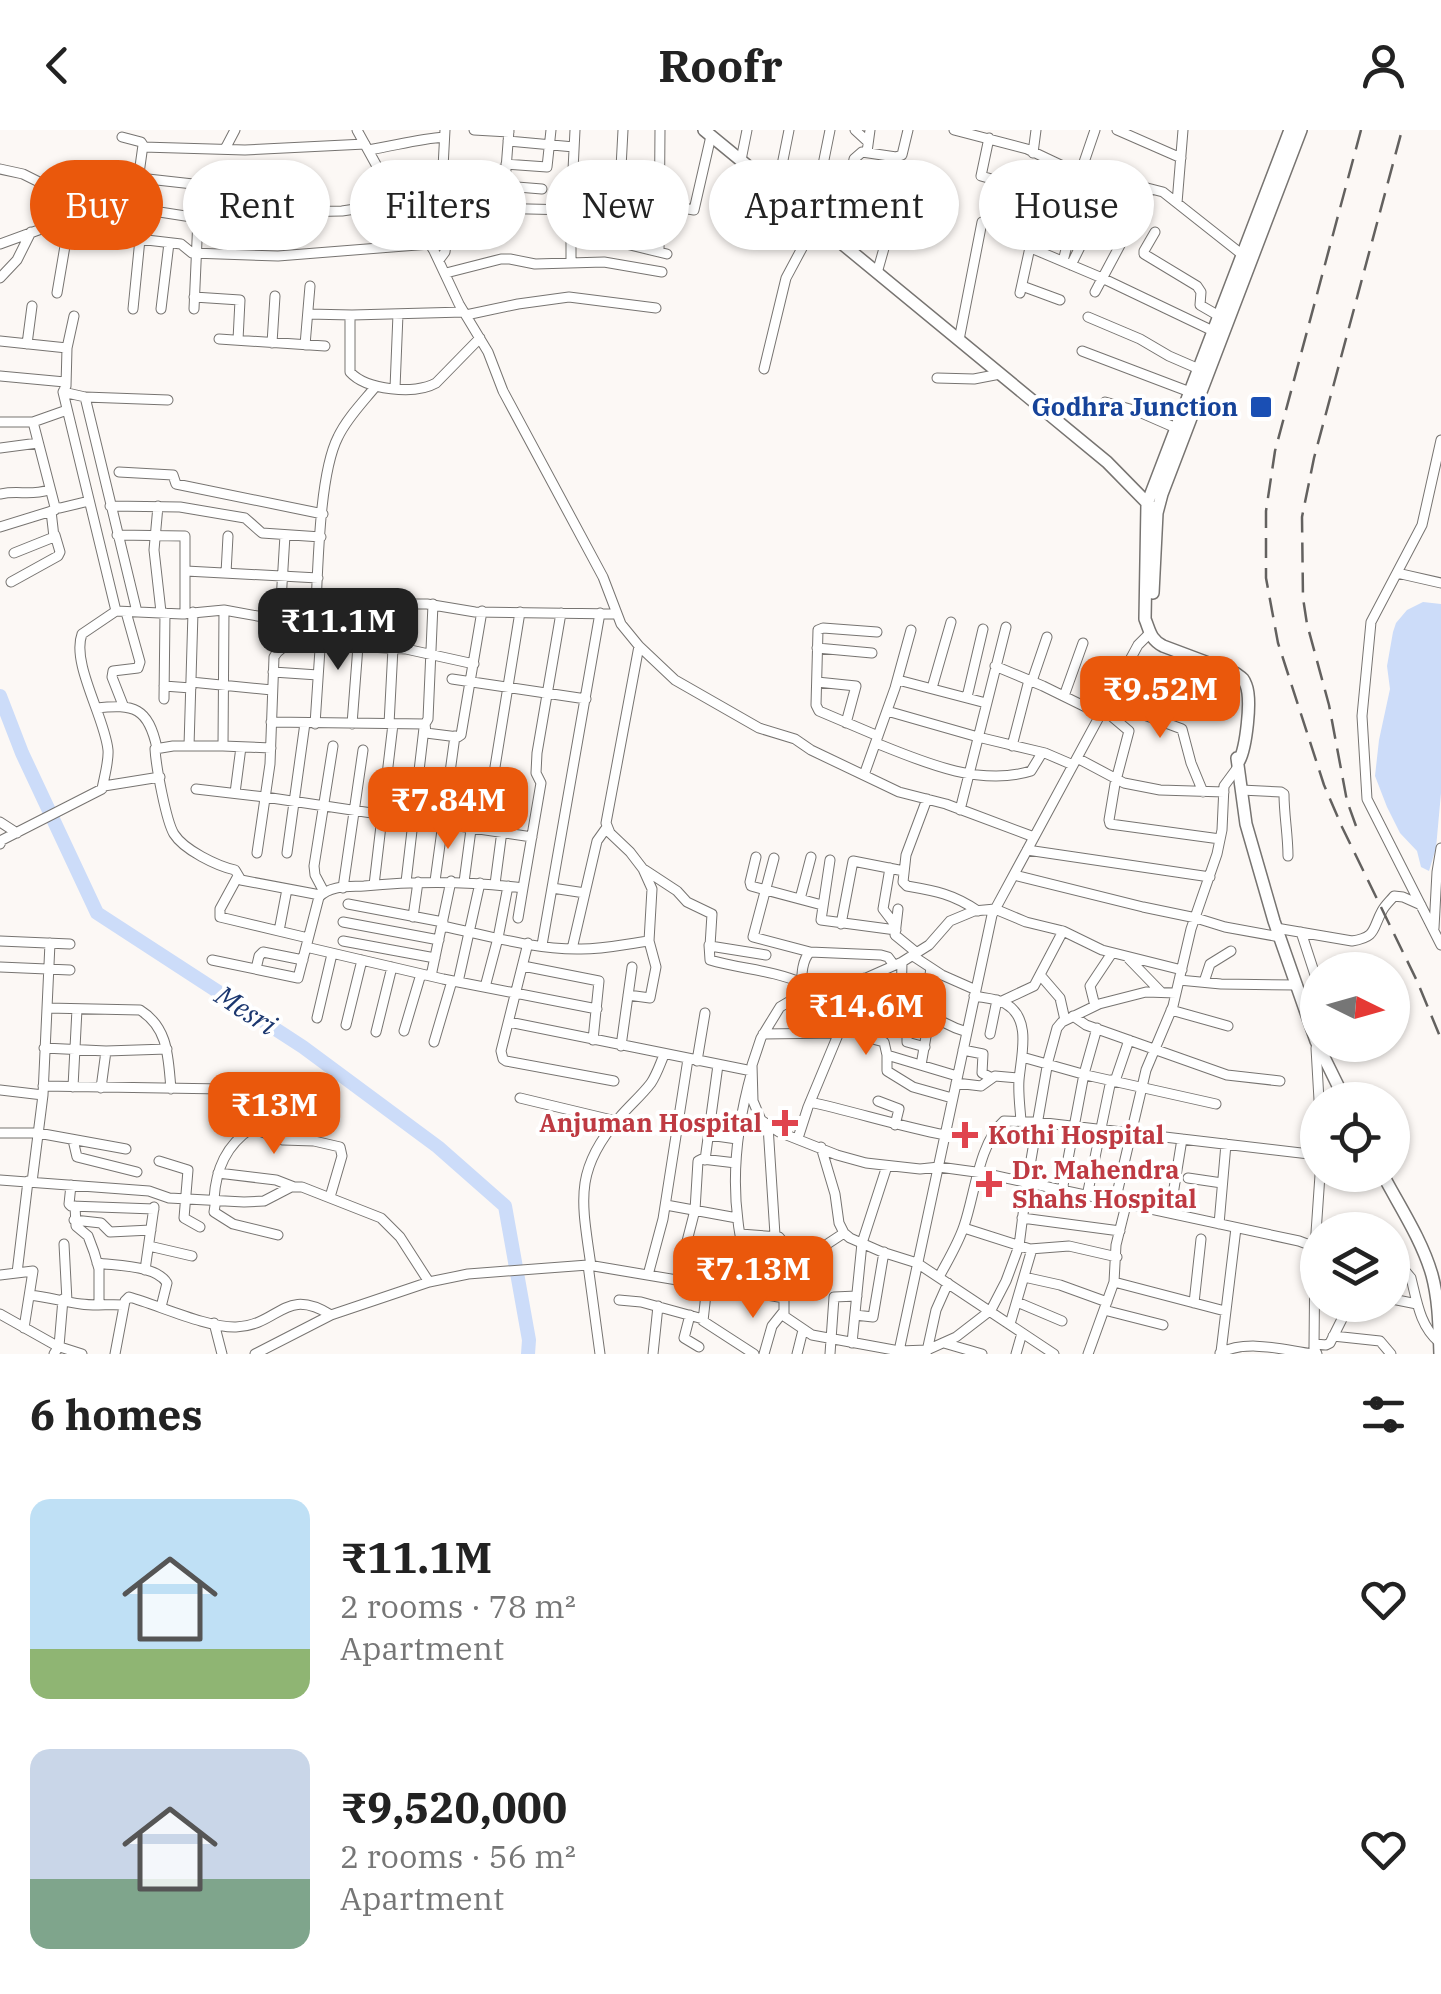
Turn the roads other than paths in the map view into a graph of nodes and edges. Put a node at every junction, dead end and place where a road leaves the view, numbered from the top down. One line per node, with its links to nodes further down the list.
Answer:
1 (235, 130): 33 (street)
2 (357, 130): 30 (street)
3 (395, 130): 28 (street)
4 (474, 130): 23 (street)
5 (551, 130): 27 (street)
6 (576, 130): 31 (street)
7 (623, 130): 41 (street)
8 (660, 130): 42 (street)
9 (747, 130): 43 (street)
10 (789, 130): 44 (street)
11 (830, 130): 45 (street)
12 (854, 130): 32 (street)
13 (870, 130): 32 (street)
14 (908, 130): 32 (street)
15 (954, 130): 26 (street)
16 (1036, 130): 34 (street)
17 (1095, 130): 49 (street)
18 (1117, 130): 35 (street)
19 (1183, 130): 35 (street)
20 (1290, 130): 81 (main road)
21 (1301, 130): 81 (main road)
22 (444, 134): 28 (street); 38 (street)
23 (509, 134): 27 (street); 39 (street)
24 (715, 135): 43 (main road); 57 (street)
25 (122, 137): 29 (street)
26 (988, 138): 34 (street); 47 (street)
27 (550, 145): 31 (street); 50 (street)
28 (396, 146): 30 (street)
29 (143, 147): 33 (street); 36 (street)
30 (367, 147): 33 (street); 37 (street)
31 (574, 147): 40 (street)
32 (868, 147): 46 (street)
33 (225, 149)
34 (1033, 152): 48 (street)
35 (1181, 158): 56 (street)
36 (141, 160)
37 (374, 160)
38 (443, 160)
39 (507, 160)
40 (573, 160)
41 (621, 160)
42 (660, 160)
43 (741, 160)
44 (782, 160)
45 (825, 160)
46 (856, 160)
47 (984, 160)
48 (1046, 160)
49 (1087, 160)
50 (526, 167)
51 (0, 170): 52 (street)
52 (30, 177)
53 (526, 187): 54 (street)
54 (542, 188)
55 (1154, 189): 56 (street)
56 (1177, 203): 81 (street)
57 (689, 209)
58 (163, 212): 80 (street)
59 (30, 232): 65 (street)
60 (1155, 232): 106 (street)
61 (30, 234): 88 (street)
62 (979, 237): 112 (street)
63 (163, 242): 64 (street)
64 (169, 243): 80 (street); 97 (street)
65 (0, 244)
66 (350, 249): 80 (street)
67 (65, 250): 92 (street)
68 (134, 250): 100 (street)
69 (433, 250): 82 (street)
70 (445, 250): 82 (street)
71 (571, 250): 83 (street)
72 (800, 250): 120 (street)
73 (850, 250): 87 (main road)
74 (884, 250): 87 (street)
75 (1031, 250): 95 (street)
76 (1036, 250): 84 (street)
77 (1070, 250): 84 (street)
78 (1075, 250): 84 (street)
79 (1117, 250): 89 (street)
80 (197, 253): 93 (street)
81 (1247, 257): 106 (main road); 142 (main road)
82 (439, 260): 86 (street)
83 (571, 262): 85 (street); 86 (street)
84 (1067, 263): 89 (street)
85 (662, 272)
86 (446, 273): 103 (street)
87 (878, 273): 112 (main road)
88 (0, 278)
89 (1102, 278): 91 (street); 108 (street)
90 (310, 286): 101 (street)
91 (1095, 292)
92 (57, 293)
93 (194, 296): 98 (street); 111 (street)
94 (274, 296): 114 (street)
95 (1060, 300)
96 (32, 306): 115 (street)
97 (161, 308)
98 (194, 308)
99 (656, 308): 103 (street)
100 (132, 309)
101 (308, 314): 104 (street); 116 (street)
102 (398, 314): 103 (street); 104 (street); 127 (street)
103 (465, 314): 109 (street)
104 (350, 315): 125 (street)
105 (74, 316): 118 (street)
106 (1219, 316): 108 (main road)
107 (1088, 317): 121 (street)
108 (1213, 331): 121 (main road)
109 (480, 338): 127 (street); 174 (street)
110 (219, 339): 111 (street)
111 (238, 340): 114 (street)
112 (959, 340): 122 (main road)
113 (0, 341): 115 (street)
114 (272, 342): 116 (street)
115 (26, 344): 118 (street)
116 (305, 345): 117 (street)
117 (325, 346)
118 (67, 348): 126 (street)
119 (1082, 350): 128 (street)
120 (764, 369)
121 (1199, 369): 128 (main road)
122 (1000, 374): 124 (street); 140 (main road)
123 (0, 376): 126 (street)
124 (937, 378)
125 (376, 386): 127 (street); 149 (street)
126 (64, 387): 129 (street); 132 (street)
127 (395, 388)
128 (1190, 392): 135 (main road)
129 (85, 396): 130 (street); 145 (street)
130 (168, 400)
131 (1106, 402): 135 (street)
132 (67, 410): 134 (street); 144 (street)
133 (0, 422): 134 (street)
134 (33, 422): 137 (street)
135 (1176, 428): 142 (main road)
136 (1441, 440): 160 (street)
137 (38, 443): 138 (street); 141 (street)
138 (0, 448)
139 (119, 472): 149 (street)
140 (1126, 481): 142 (main road); 147 (main road)
141 (49, 490): 143 (street); 148 (street)
142 (1158, 492): 147 (main road)
143 (0, 494)
144 (88, 501): 148 (street); 168 (street)
145 (110, 506): 146 (street); 154 (street)
146 (158, 506): 151 (street); 152 (street)
147 (1152, 508): 181 (main road)
148 (55, 510): 150 (street); 153 (street)
149 (322, 514): 156 (street)
150 (0, 526)
151 (156, 534): 154 (street); 158 (street); 170 (street)
152 (284, 534): 156 (street); 161 (street)
153 (55, 535): 157 (street); 163 (street)
154 (118, 535): 168 (street)
155 (228, 536): 159 (street)
156 (321, 537): 162 (street)
157 (14, 553)
158 (186, 571): 159 (street); 171 (street)
159 (226, 573): 161 (street)
160 (1397, 573): 164 (street); 305 (street)
161 (282, 576): 162 (street); 175 (street)
162 (318, 578): 176 (street)
163 (11, 582)
164 (1441, 583)
165 (433, 604): 167 (street); 176 (street); 191 (street)
166 (224, 610): 171 (street); 175 (street); 202 (street)
167 (482, 611): 169 (street); 193 (street)
168 (127, 612): 170 (street); 215 (street); 216 (street)
169 (520, 612): 172 (street); 205 (street)
170 (163, 613): 171 (street); 204 (street)
171 (189, 613): 203 (street)
172 (561, 613): 173 (street); 208 (street)
173 (600, 613): 174 (street); 213 (street)
174 (617, 614): 188 (street)
175 (280, 618): 176 (street)
176 (319, 618): 184 (street); 186 (street)
177 (951, 622): 206 (street)
178 (1006, 627): 194 (street)
179 (983, 629): 212 (street)
180 (911, 630): 198 (street)
181 (1149, 630): 210 (street); 238 (main road)
182 (877, 632): 190 (street)
183 (1047, 637): 199 (street)
184 (290, 643): 186 (street); 195 (street)
185 (1083, 643): 209 (street)
186 (320, 645): 187 (street); 196 (street)
187 (358, 646): 189 (street); 222 (street)
188 (639, 646): 241 (street); 262 (street)
189 (393, 648): 191 (street); 223 (street)
190 (817, 648): 192 (street); 201 (street)
191 (431, 652): 193 (street); 224 (street)
192 (872, 653)
193 (474, 664): 200 (street)
194 (995, 666): 199 (street); 214 (street)
195 (273, 672): 196 (street); 207 (street)
196 (318, 675): 220 (street)
197 (452, 679): 200 (street)
198 (898, 680): 206 (street); 217 (street)
199 (1031, 681): 209 (street); 231 (street)
200 (472, 682): 205 (street); 225 (street)
201 (816, 682): 221 (street); 221 (street)
202 (222, 684): 203 (street); 207 (street); 229 (street)
203 (191, 685): 204 (street); 228 (street)
204 (164, 686): 211 (street)
205 (509, 688): 208 (street); 239 (street)
206 (932, 688): 212 (street)
207 (272, 690): 219 (street)
208 (546, 693): 213 (street); 266 (street)
209 (1064, 696): 218 (street)
210 (1110, 697): 218 (street); 249 (street)
211 (164, 698)
212 (967, 698): 214 (street)
213 (586, 699): 296 (street)
214 (986, 703): 226 (street)
215 (123, 706): 216 (street); 233 (street)
216 (96, 708): 245 (street)
217 (887, 711): 226 (street); 227 (street)
218 (1102, 712): 237 (street); 244 (street)
219 (272, 722): 220 (street); 234 (street)
220 (310, 723): 222 (street); 254 (street)
221 (846, 723): 227 (street)
222 (352, 724): 223 (street)
223 (391, 724): 224 (street); 258 (street)
224 (425, 726): 225 (street); 259 (street)
225 (454, 736): 261 (street)
226 (978, 737): 231 (street); 240 (street)
227 (877, 740): 240 (street); 241 (street)
228 (189, 746): 229 (street); 233 (street)
229 (223, 746): 232 (street)
230 (333, 746): 255 (street)
231 (1012, 746): 236 (street)
232 (241, 747): 234 (street); 251 (street)
233 (157, 748): 242 (street)
234 (270, 748): 252 (street)
235 (363, 750): 257 (street)
236 (1042, 753): 237 (street); 240 (street)
237 (1075, 761): 244 (street); 267 (street)
238 (1238, 764): 247 (main road); 250 (street)
239 (495, 768)
240 (969, 773): 256 (street)
241 (864, 774): 253 (street)
242 (160, 777): 245 (street); 283 (street)
243 (510, 778): 265 (street)
244 (1116, 780): 249 (street); 268 (street)
245 (104, 786): 264 (street)
246 (196, 789): 251 (street)
247 (1241, 790): 274 (street); 322 (main road)
248 (476, 792): 263 (street)
249 (1203, 792): 250 (street)
250 (1224, 792): 268 (street)
251 (236, 794): 252 (street)
252 (265, 797): 254 (street); 272 (street)
253 (927, 799): 256 (street); 281 (street)
254 (294, 802): 255 (street); 273 (street)
255 (324, 806): 257 (street); 301 (street)
256 (960, 810): 267 (street)
257 (354, 811): 258 (street); 294 (street)
258 (382, 815): 259 (street); 292 (street)
259 (413, 819): 261 (street); 287 (street)
260 (0, 822): 264 (street)
261 (444, 824): 263 (street); 285 (street)
262 (607, 827): 279 (street); 300 (street)
263 (471, 828): 265 (street); 289 (street)
264 (19, 832): 269 (street)
265 (502, 833): 266 (street); 291 (street)
266 (532, 837): 295 (street)
267 (1034, 837): 271 (street)
268 (1220, 839): 284 (street)
269 (0, 844)
270 (1441, 848): 299 (street)
271 (1027, 850): 282 (street); 284 (street)
272 (257, 853)
273 (287, 853)
274 (1288, 856)
275 (756, 857): 298 (street)
276 (811, 857): 302 (street)
277 (774, 858): 298 (street)
278 (830, 860): 304 (street)
279 (643, 868): 327 (street); 334 (street)
280 (890, 868): 281 (street); 315 (street); 316 (street)
281 (904, 871): 308 (street)
282 (1014, 875): 307 (street); 312 (street)
283 (238, 876): 297 (street); 318 (street)
284 (1210, 878): 312 (street)
285 (435, 881): 286 (street); 288 (street)
286 (452, 881): 289 (street); 314 (street)
287 (406, 882): 288 (street); 292 (street)
288 (418, 882): 310 (street)
289 (464, 882): 290 (street)
290 (480, 883): 291 (street); 319 (street)
291 (495, 884): 293 (street)
292 (374, 885): 294 (street)
293 (508, 886): 295 (street); 323 (street)
294 (343, 888): 301 (street)
295 (523, 888): 311 (street)
296 (552, 888): 300 (street); 333 (street)
297 (287, 889): 301 (street); 318 (street)
298 (765, 890): 302 (street); 328 (street)
299 (1438, 891): 309 (street)
300 (585, 893): 336 (street)
301 (322, 894): 330 (street)
302 (800, 899): 304 (street)
303 (348, 904): 310 (street)
304 (822, 905): 315 (street)
305 (1420, 905): 317 (street); 321 (street)
306 (898, 909): 316 (street)
307 (995, 909): 308 (street); 320 (street); 371 (street)
308 (978, 911): 342 (street)
309 (1438, 915): 317 (street)
310 (412, 917): 314 (street)
311 (518, 918)
312 (1196, 918): 322 (street); 360 (street)
313 (343, 922): 324 (street)
314 (442, 924): 319 (street); 324 (street)
315 (841, 924): 316 (street)
316 (896, 928): 342 (street)
317 (1434, 930): 335 (street)
318 (279, 932): 330 (street)
319 (469, 932): 323 (street); 363 (street)
320 (1063, 932): 340 (street); 361 (street)
321 (1301, 932): 322 (street); 339 (street)
322 (1278, 933): 367 (main road)
323 (498, 938): 331 (street); 368 (street)
324 (439, 940): 345 (street)
325 (0, 941): 329 (street)
326 (343, 941): 345 (street)
327 (649, 941): 336 (street); 374 (street)
328 (768, 941): 338 (street); 343 (street)
329 (50, 943): 332 (street); 356 (street)
330 (307, 943): 341 (street); 347 (street)
331 (528, 943): 333 (street); 350 (street)
332 (70, 944)
333 (542, 945): 336 (street)
334 (710, 945): 343 (street); 358 (street)
335 (1441, 945)
336 (572, 949)
337 (1231, 951): 364 (street)
338 (810, 952): 349 (street); 365 (street)
339 (1308, 952)
340 (1112, 953): 344 (street); 377 (street)
341 (332, 954): 348 (street); 384 (street)
342 (915, 954): 349 (street); 354 (street)
343 (766, 955): 358 (street)
344 (1127, 957): 360 (street); 369 (street)
345 (435, 958): 359 (street)
346 (212, 960): 355 (street)
347 (303, 960): 355 (street); 355 (street)
348 (362, 960): 352 (street); 387 (street)
349 (898, 964): 362 (street); 380 (street)
350 (523, 966): 373 (street); 381 (street)
351 (0, 967): 356 (street)
352 (392, 967): 359 (street); 392 (street)
353 (632, 967): 374 (street)
354 (931, 968): 371 (street); 380 (street)
355 (256, 969)
356 (49, 970): 357 (street); 378 (street)
357 (70, 970)
358 (764, 972): 365 (street)
359 (426, 975): 363 (street); 391 (street)
360 (1181, 975): 364 (street); 372 (street)
361 (1041, 976): 376 (street); 385 (street)
362 (865, 978): 366 (street); 398 (street)
363 (455, 981): 368 (street); 400 (street)
364 (1204, 982): 367 (street)
365 (802, 983): 375 (street)
366 (845, 986): 375 (street); 393 (street)
367 (1298, 986): 370 (main road)
368 (485, 987): 373 (street)
369 (1161, 992): 372 (street); 377 (street)
370 (1300, 992)
371 (975, 993): 376 (street); 394 (street)
372 (1176, 993): 382 (street)
373 (517, 994): 381 (street); 386 (street)
374 (628, 995): 401 (street)
375 (800, 996): 395 (street)
376 (999, 1001): 396 (street); 411 (street)
377 (1095, 1006): 385 (street)
378 (47, 1008): 379 (street); 403 (street)
379 (77, 1008): 404 (street); 406 (street)
380 (925, 1008): 394 (street)
381 (597, 1009): 397 (street)
382 (1171, 1010): 388 (street); 405 (street)
383 (705, 1013): 412 (street)
384 (317, 1018)
385 (1069, 1018): 390 (street); 415 (street)
386 (509, 1022): 397 (street); 423 (street)
387 (346, 1025)
388 (1228, 1026)
389 (908, 1028): 398 (street); 402 (street); 402 (street)
390 (1097, 1028): 399 (street); 417 (street)
391 (404, 1031)
392 (376, 1032)
393 (838, 1032): 395 (street); 434 (street)
394 (967, 1032): 407 (street)
395 (763, 1034): 416 (street)
396 (990, 1034)
397 (593, 1040): 401 (street)
398 (878, 1040): 410 (street)
399 (1129, 1040): 405 (street); 421 (street)
400 (434, 1042)
401 (621, 1046): 409 (street)
402 (925, 1047): 414 (street)
403 (44, 1048): 406 (street); 430 (street)
404 (168, 1049): 408 (street); 427 (street)
405 (1154, 1049): 422 (street); 426 (street)
406 (74, 1050): 408 (street); 424 (street)
407 (963, 1050): 418 (street); 420 (street)
408 (106, 1051): 425 (street)
409 (663, 1054): 412 (street); 437 (street)
410 (886, 1055): 414 (street); 432 (street)
411 (1022, 1057): 415 (street); 419 (street)
412 (693, 1060): 413 (street); 481 (street)
413 (718, 1065): 416 (street); 447 (street)
414 (921, 1065): 420 (street)
415 (1047, 1065): 417 (street); 438 (street)
416 (752, 1071): 439 (street); 449 (street)
417 (1084, 1074): 421 (street); 441 (street)
418 (992, 1078): 419 (street); 420 (street)
419 (1020, 1078): 436 (street)
420 (956, 1079): 432 (street)
421 (1113, 1080): 426 (street); 442 (street)
422 (1280, 1080)
423 (614, 1082)
424 (73, 1087): 425 (street); 430 (street)
425 (101, 1088): 427 (street)
426 (1143, 1088): 435 (street); 445 (street)
427 (171, 1089): 428 (street)
428 (223, 1089)
429 (0, 1090): 430 (street)
430 (43, 1090): 444 (street)
431 (520, 1098): 437 (street)
432 (952, 1098): 446 (street)
433 (878, 1101): 440 (street)
434 (810, 1102): 440 (street); 448 (street)
435 (1216, 1104)
436 (1021, 1120): 438 (street); 463 (street)
437 (616, 1121): 515 (street)
438 (1037, 1122): 441 (street); 469 (street)
439 (768, 1126): 448 (street); 499 (street)
440 (895, 1126): 446 (street)
441 (1074, 1126): 442 (street); 473 (street)
442 (1100, 1130): 445 (street); 476 (street)
443 (0, 1133): 444 (street)
444 (43, 1134): 451 (street); 468 (street)
445 (1131, 1134): 450 (street); 461 (street)
446 (945, 1135): 460 (street)
447 (709, 1136): 449 (street); 456 (street)
448 (798, 1138): 453 (street)
449 (737, 1139): 458 (street)
450 (1182, 1139): 452 (street); 485 (street)
451 (73, 1140): 454 (street); 462 (street)
452 (1226, 1144): 455 (street); 470 (street)
453 (821, 1148): 459 (street); 497 (street)
454 (126, 1149)
455 (1300, 1153)
456 (706, 1160): 458 (street); 484 (street)
457 (159, 1161): 477 (street)
458 (736, 1163): 486 (street)
459 (887, 1166): 460 (street); 502 (street)
460 (939, 1167): 463 (street); 514 (street)
461 (1122, 1168): 465 (street); 480 (street)
462 (138, 1172)
463 (978, 1172): 469 (street); 492 (street)
464 (218, 1173): 472 (street); 478 (street); 479 (street)
465 (1164, 1174)
466 (1188, 1178): 470 (street)
467 (0, 1180): 468 (street)
468 (30, 1181): 471 (street); 517 (street)
469 (1027, 1182): 473 (street); 487 (street)
470 (1222, 1183): 490 (street)
471 (71, 1185): 475 (street); 482 (street)
472 (294, 1187): 478 (street); 479 (street)
473 (1062, 1190): 476 (street)
474 (1392, 1192): 564 (main road)
475 (156, 1194): 477 (street); 483 (street)
476 (1086, 1196): 480 (street)
477 (186, 1198): 479 (street); 491 (street)
478 (330, 1198): 523 (street)
479 (215, 1199): 498 (street)
480 (1120, 1204): 485 (street); 495 (street)
481 (666, 1205): 484 (street); 519 (street)
482 (74, 1206): 483 (street); 488 (street)
483 (154, 1208): 494 (street)
484 (694, 1210): 486 (street); 504 (street)
485 (1170, 1213): 490 (street)
486 (737, 1218): 496 (street)
487 (1022, 1218): 489 (street); 506 (street)
488 (74, 1220): 494 (street); 513 (street)
489 (1063, 1224): 495 (street); 507 (street)
490 (1218, 1224): 493 (street)
491 (200, 1227)
492 (964, 1228): 506 (street); 522 (street)
493 (1236, 1228): 501 (street); 543 (street)
494 (151, 1230): 505 (street)
495 (1120, 1231): 511 (street)
496 (740, 1234): 499 (street); 526 (street)
497 (844, 1234): 502 (street); 512 (street)
498 (278, 1235)
499 (775, 1236): 512 (street)
500 (1201, 1239): 533 (street)
501 (1300, 1241)
502 (862, 1243): 509 (street); 528 (street)
503 (64, 1244): 530 (street)
504 (686, 1244)
505 (148, 1246): 510 (street); 516 (street)
506 (1018, 1246): 508 (street); 542 (street)
507 (1060, 1246): 508 (street); 511 (street)
508 (1032, 1250): 521 (street)
509 (884, 1252): 514 (street); 546 (street)
510 (192, 1256)
511 (1116, 1257): 524 (street)
512 (800, 1262): 529 (street)
513 (97, 1263): 516 (street); 534 (street)
514 (917, 1263): 522 (street); 567 (street)
515 (590, 1265): 519 (street); 523 (street); 574 (street)
516 (145, 1270): 540 (street)
517 (17, 1273): 518 (street); 527 (street)
518 (0, 1275)
519 (648, 1275): 525 (street)
520 (1410, 1277): 536 (street)
521 (1024, 1278): 532 (street); 539 (street)
522 (944, 1280): 542 (street); 568 (street)
523 (429, 1282): 547 (street)
524 (1114, 1282): 533 (street); 539 (street)
525 (708, 1285): 526 (street); 548 (street)
526 (749, 1292): 529 (street)
527 (30, 1295): 530 (street); 555 (street)
528 (856, 1296): 546 (street); 559 (street)
529 (784, 1298): 541 (street)
530 (65, 1300): 534 (street); 563 (street)
531 (619, 1300): 538 (street)
532 (1017, 1302): 549 (street); 553 (street)
533 (1194, 1302): 543 (street)
534 (99, 1303): 537 (street)
535 (1410, 1303): 536 (street)
536 (1417, 1304): 564 (street)
537 (124, 1306): 540 (street); 571 (street)
538 (658, 1306): 545 (street); 575 (street)
539 (1105, 1306): 554 (street); 583 (street)
540 (161, 1307): 552 (street)
541 (784, 1310): 556 (street); 577 (street)
542 (991, 1310): 553 (street); 561 (street)
543 (1225, 1310): 569 (street)
544 (0, 1314): 555 (street)
545 (690, 1315): 548 (street); 562 (street)
546 (855, 1315): 560 (street)
547 (331, 1316): 552 (street); 573 (street)
548 (702, 1318): 576 (street)
549 (1062, 1321)
550 (1315, 1322): 565 (street)
551 (1341, 1322): 558 (street)
552 (214, 1324): 572 (street)
553 (1010, 1324): 557 (street)
554 (1163, 1325)
555 (24, 1328): 563 (street)
556 (803, 1330): 559 (street); 578 (street)
557 (1022, 1333): 581 (street); 582 (street)
558 (1334, 1336): 565 (street); 584 (street)
559 (832, 1339): 560 (street); 579 (street)
560 (852, 1342): 567 (street)
561 (944, 1344): 568 (street); 580 (street)
562 (699, 1347)
563 (56, 1348): 570 (street)
564 (1440, 1348)
565 (1315, 1350): 566 (street)
566 (1275, 1351): 569 (street)
567 (898, 1352): 568 (street)
568 (927, 1352)
569 (1219, 1353)
570 (82, 1354)
571 (114, 1354)
572 (222, 1354)
573 (255, 1354)
574 (600, 1354)
575 (653, 1354)
576 (754, 1354)
577 (764, 1354)
578 (796, 1354)
579 (830, 1354)
580 (982, 1354)
581 (1016, 1354)
582 (1053, 1354)
583 (1088, 1354)
584 (1391, 1354)

